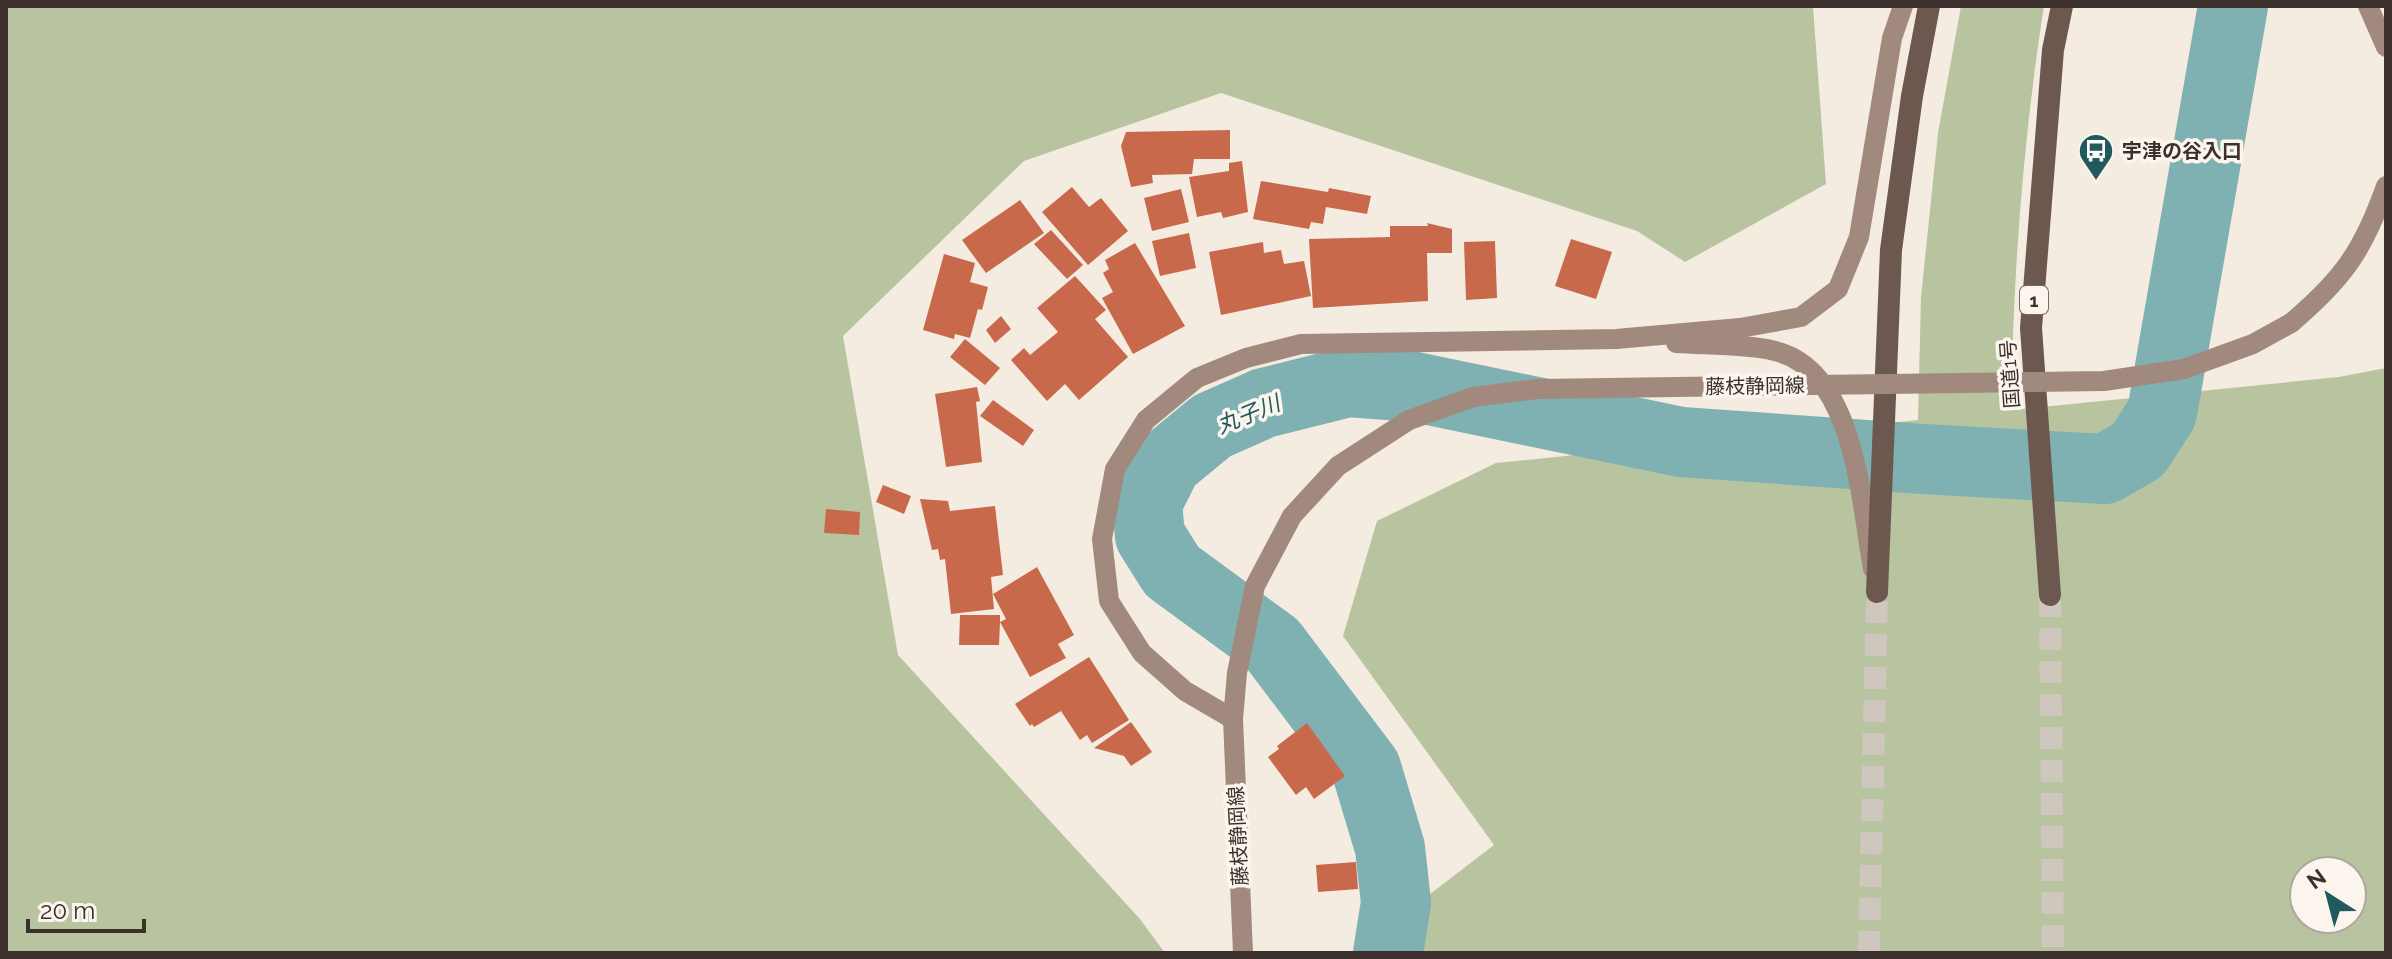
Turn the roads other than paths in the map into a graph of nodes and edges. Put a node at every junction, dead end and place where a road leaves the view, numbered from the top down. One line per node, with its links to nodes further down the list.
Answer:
1 (1903, 6): 7 (main road)
2 (1929, 6): 8 (highway)
3 (2062, 6): 9 (highway, 国道1号 / 1)
4 (2368, 6): 5 (main road)
5 (2386, 47)
6 (2386, 186): 10 (main road, 藤枝静岡線, bridge)
7 (1616, 339): 8 (main road); 10 (main road)
8 (1877, 592)
9 (2050, 595)
10 (1233, 719): 11 (main road, 藤枝静岡線)
11 (1243, 953)

